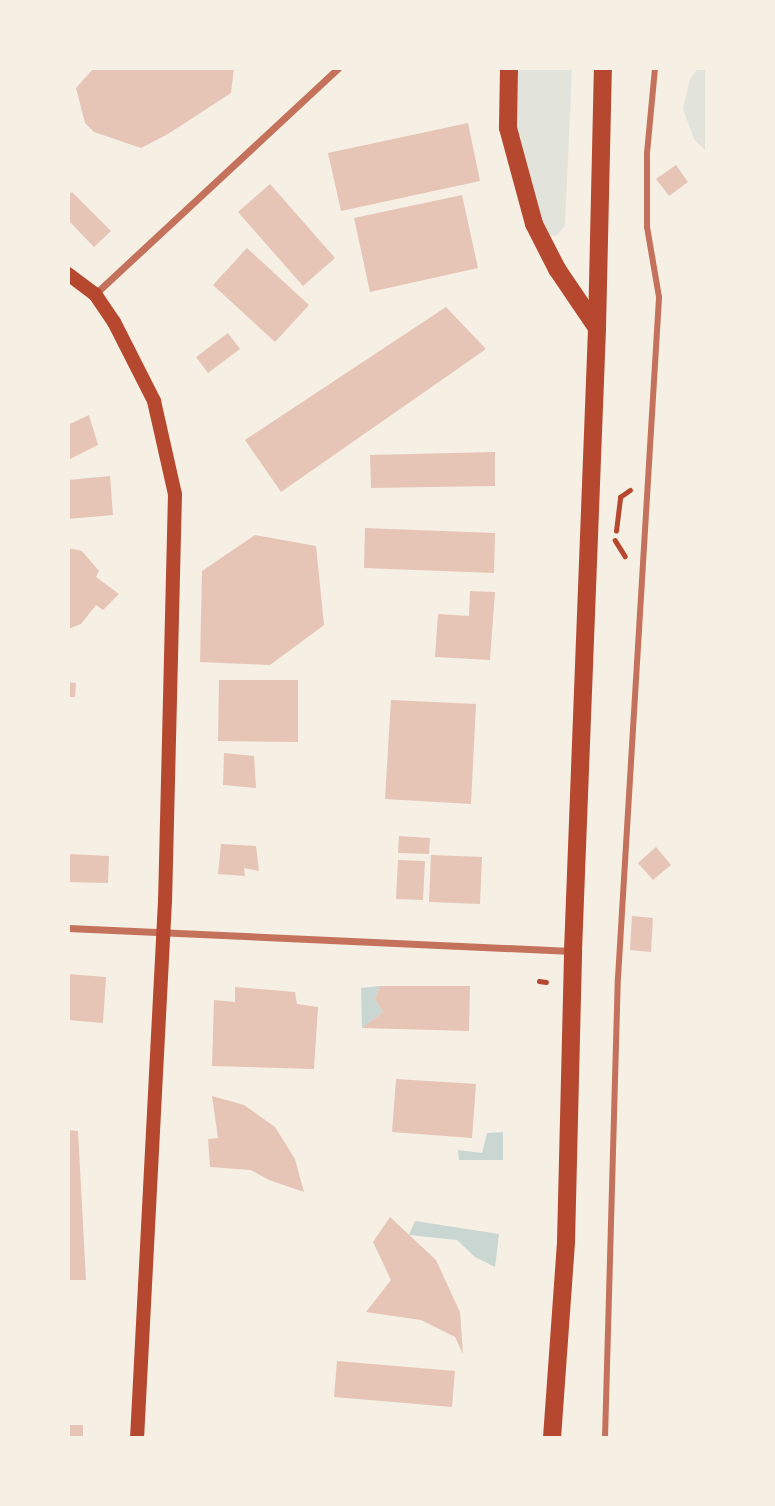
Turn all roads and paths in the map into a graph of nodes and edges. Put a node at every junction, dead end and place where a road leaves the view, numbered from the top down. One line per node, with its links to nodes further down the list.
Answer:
1 (338, 68): 6 (street)
2 (509, 68): 7 (main road)
3 (603, 68): 7 (main road)
4 (655, 68): 15 (street)
5 (68, 274): 6 (main road)
6 (95, 294): 9 (main road)
7 (597, 328): 10 (main road)
8 (68, 928): 9 (street)
9 (162, 931): 10 (street); 13 (main road)
10 (573, 951): 14 (main road)
11 (538, 981): 12 (path)
12 (546, 982)
13 (136, 1438)
14 (552, 1438)
15 (605, 1438)

